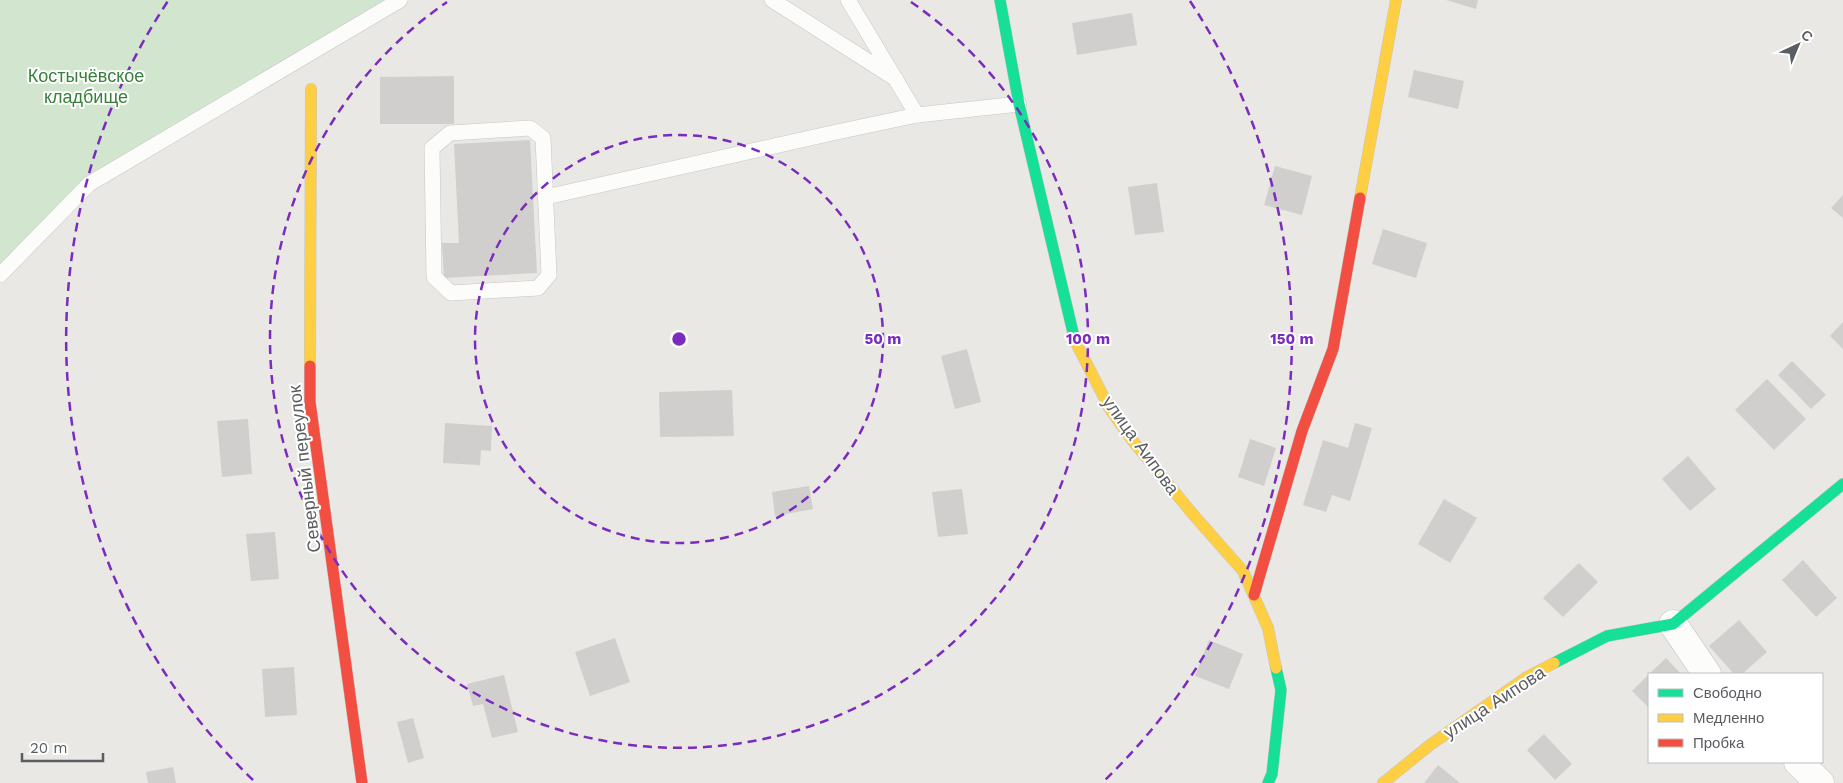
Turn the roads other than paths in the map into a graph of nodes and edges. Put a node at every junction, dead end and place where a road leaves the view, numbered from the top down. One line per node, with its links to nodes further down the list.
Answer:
1 (400, 0): 11 (lane)
2 (772, 0): 6 (lane)
3 (848, 0): 6 (lane)
4 (1000, 0): 8 (street, улица Аипова)
5 (1396, 0): 13 (street)
6 (896, 79): 9 (lane)
7 (311, 89): 17 (street, Северный переулок)
8 (1019, 104): 9 (lane); 13 (street, улица Аипова)
9 (917, 116): 10 (lane)
10 (546, 197): 10 (lane)
11 (0, 274)
12 (1843, 484): 14 (street, улица Аипова)
13 (1254, 595): 18 (street, улица Аипова)
14 (1673, 624): 15 (street); 19 (street, улица Аипова)
15 (1706, 673)
16 (1799, 763): 20 (street)
17 (362, 783)
18 (1268, 783)
19 (1383, 783)
20 (1820, 783)

